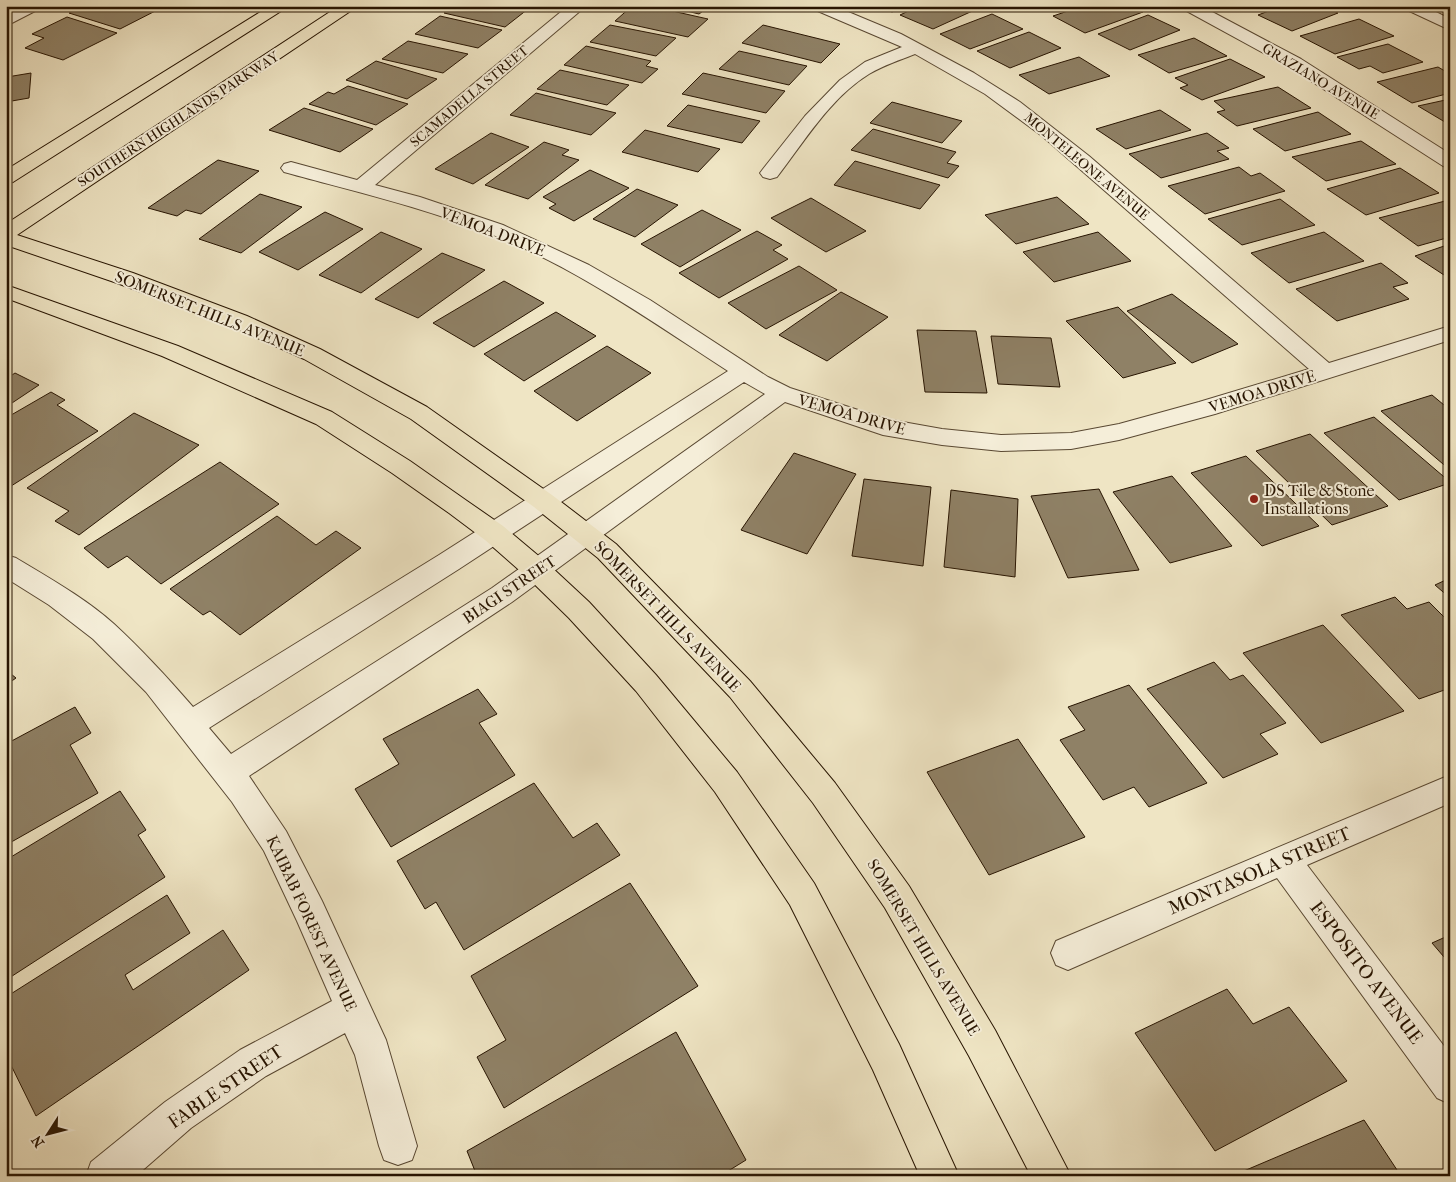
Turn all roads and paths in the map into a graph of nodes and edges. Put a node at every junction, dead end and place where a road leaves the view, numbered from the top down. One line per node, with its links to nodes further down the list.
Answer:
1 (33, 6): 8 (street)
2 (281, 6): 14 (main road)
3 (350, 6): 16 (main road, SOUTHERN HIGHLANDS PARKWAY)
4 (578, 6): 15 (street, SCAMADELLA STREET)
5 (819, 6): 10 (street, MONTELEONE AVENUE)
6 (1188, 6): 11 (street, GRAZIANO AVENUE)
7 (1411, 6): 9 (street)
8 (6, 21)
9 (1450, 26)
10 (915, 48): 13 (street); 20 (street, MONTELEONE AVENUE)
11 (1449, 160)
12 (292, 168): 15 (street, VEMOA DRIVE)
13 (770, 173)
14 (6, 178)
15 (360, 187): 21 (street, VEMOA DRIVE)
16 (6, 232)
17 (6, 238): 23 (main road, SOMERSET HILLS AVENUE)
18 (6, 291): 24 (main road)
19 (1450, 333): 20 (street, VEMOA DRIVE)
20 (1325, 371): 22 (street, VEMOA DRIVE)
21 (743, 372): 22 (street, VEMOA DRIVE); 23 (street)
22 (782, 393): 25 (street, BIAGI STREET)
23 (544, 501): 24 (street); 25 (main road, SOMERSET HILLS AVENUE)
24 (494, 533): 27 (main road); 28 (street)
25 (587, 534): 27 (street, BIAGI STREET); 38 (main road, SOMERSET HILLS AVENUE)
26 (6, 565): 28 (street, KAIBAB FOREST AVENUE)
27 (538, 570): 29 (street, BIAGI STREET); 37 (main road)
28 (189, 725): 29 (street, KAIBAB FOREST AVENUE)
29 (228, 773): 33 (street, KAIBAB FOREST AVENUE)
30 (1450, 788): 31 (street, MONTASOLA STREET)
31 (1283, 860): 32 (street, MONTASOLA STREET); 34 (street, ESPOSITO AVENUE)
32 (1068, 953)
33 (353, 1009): 35 (street, KAIBAB FOREST AVENUE); 36 (street, FABLE STREET)
34 (1450, 1085)
35 (398, 1146)
36 (105, 1176)
37 (940, 1176)
38 (1052, 1176)

